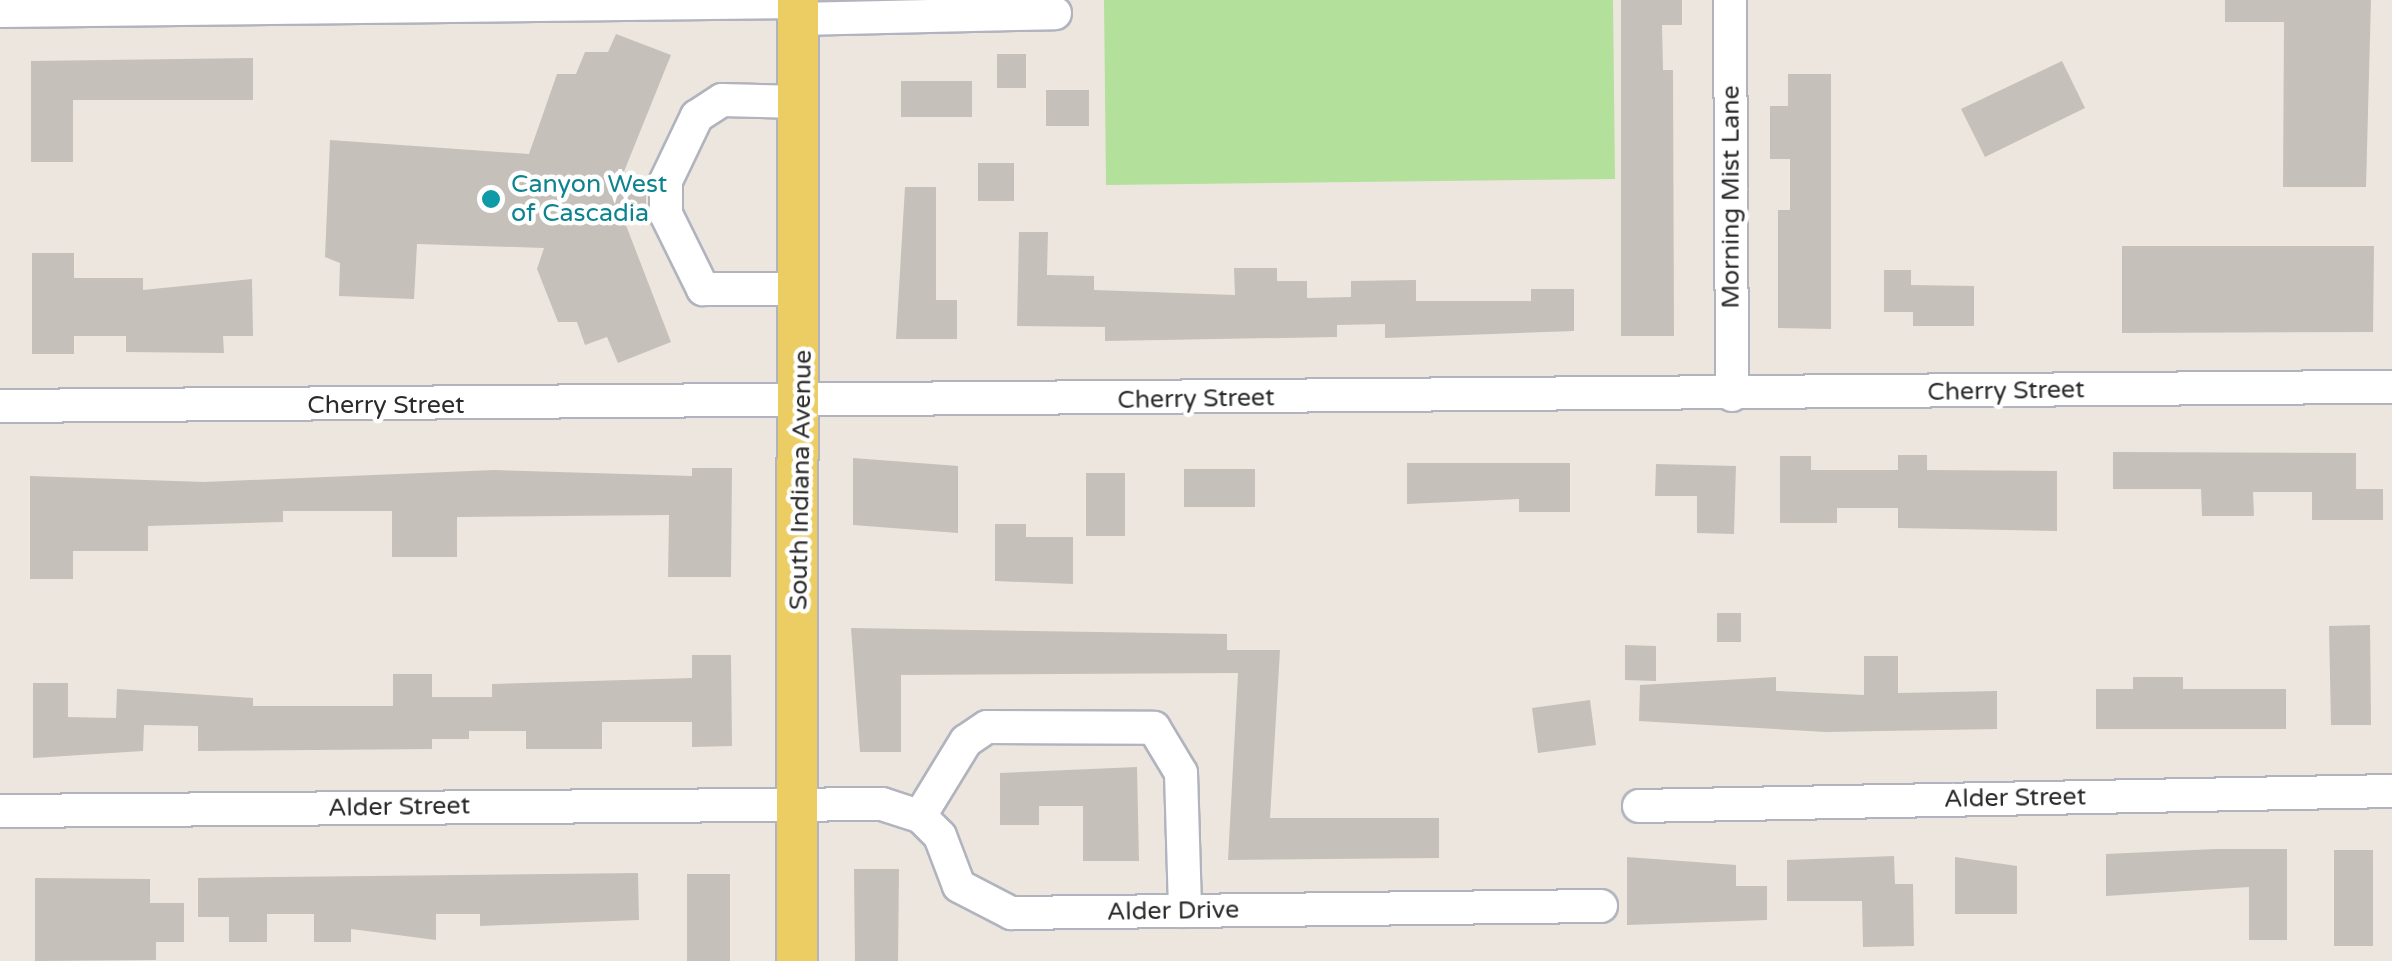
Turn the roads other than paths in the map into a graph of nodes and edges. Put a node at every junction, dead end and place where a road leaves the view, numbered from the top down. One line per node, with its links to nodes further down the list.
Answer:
1 (1730, 0): 8 (street, Morning Mist Lane)
2 (798, 7): 3 (street); 4 (street); 5 (main road, South Indiana Avenue)
3 (0, 11)
4 (1056, 13)
5 (800, 102): 6 (main road, South Indiana Avenue); 6 (street)
6 (802, 289): 9 (main road, South Indiana Avenue)
7 (2392, 386): 8 (street, Cherry Street)
8 (1732, 394): 9 (street, Cherry Street)
9 (804, 403): 10 (street, Cherry Street); 12 (main road, South Indiana Avenue)
10 (0, 406)
11 (2392, 791): 13 (street, Alder Street)
12 (798, 803): 14 (street, Alder Street); 15 (street); 18 (main road, South Indiana Avenue)
13 (1638, 806)
14 (0, 812)
15 (920, 816): 17 (street, Alder Drive); 17 (street)
16 (1600, 906): 17 (street, Alder Drive)
17 (1184, 911)
18 (796, 961)

